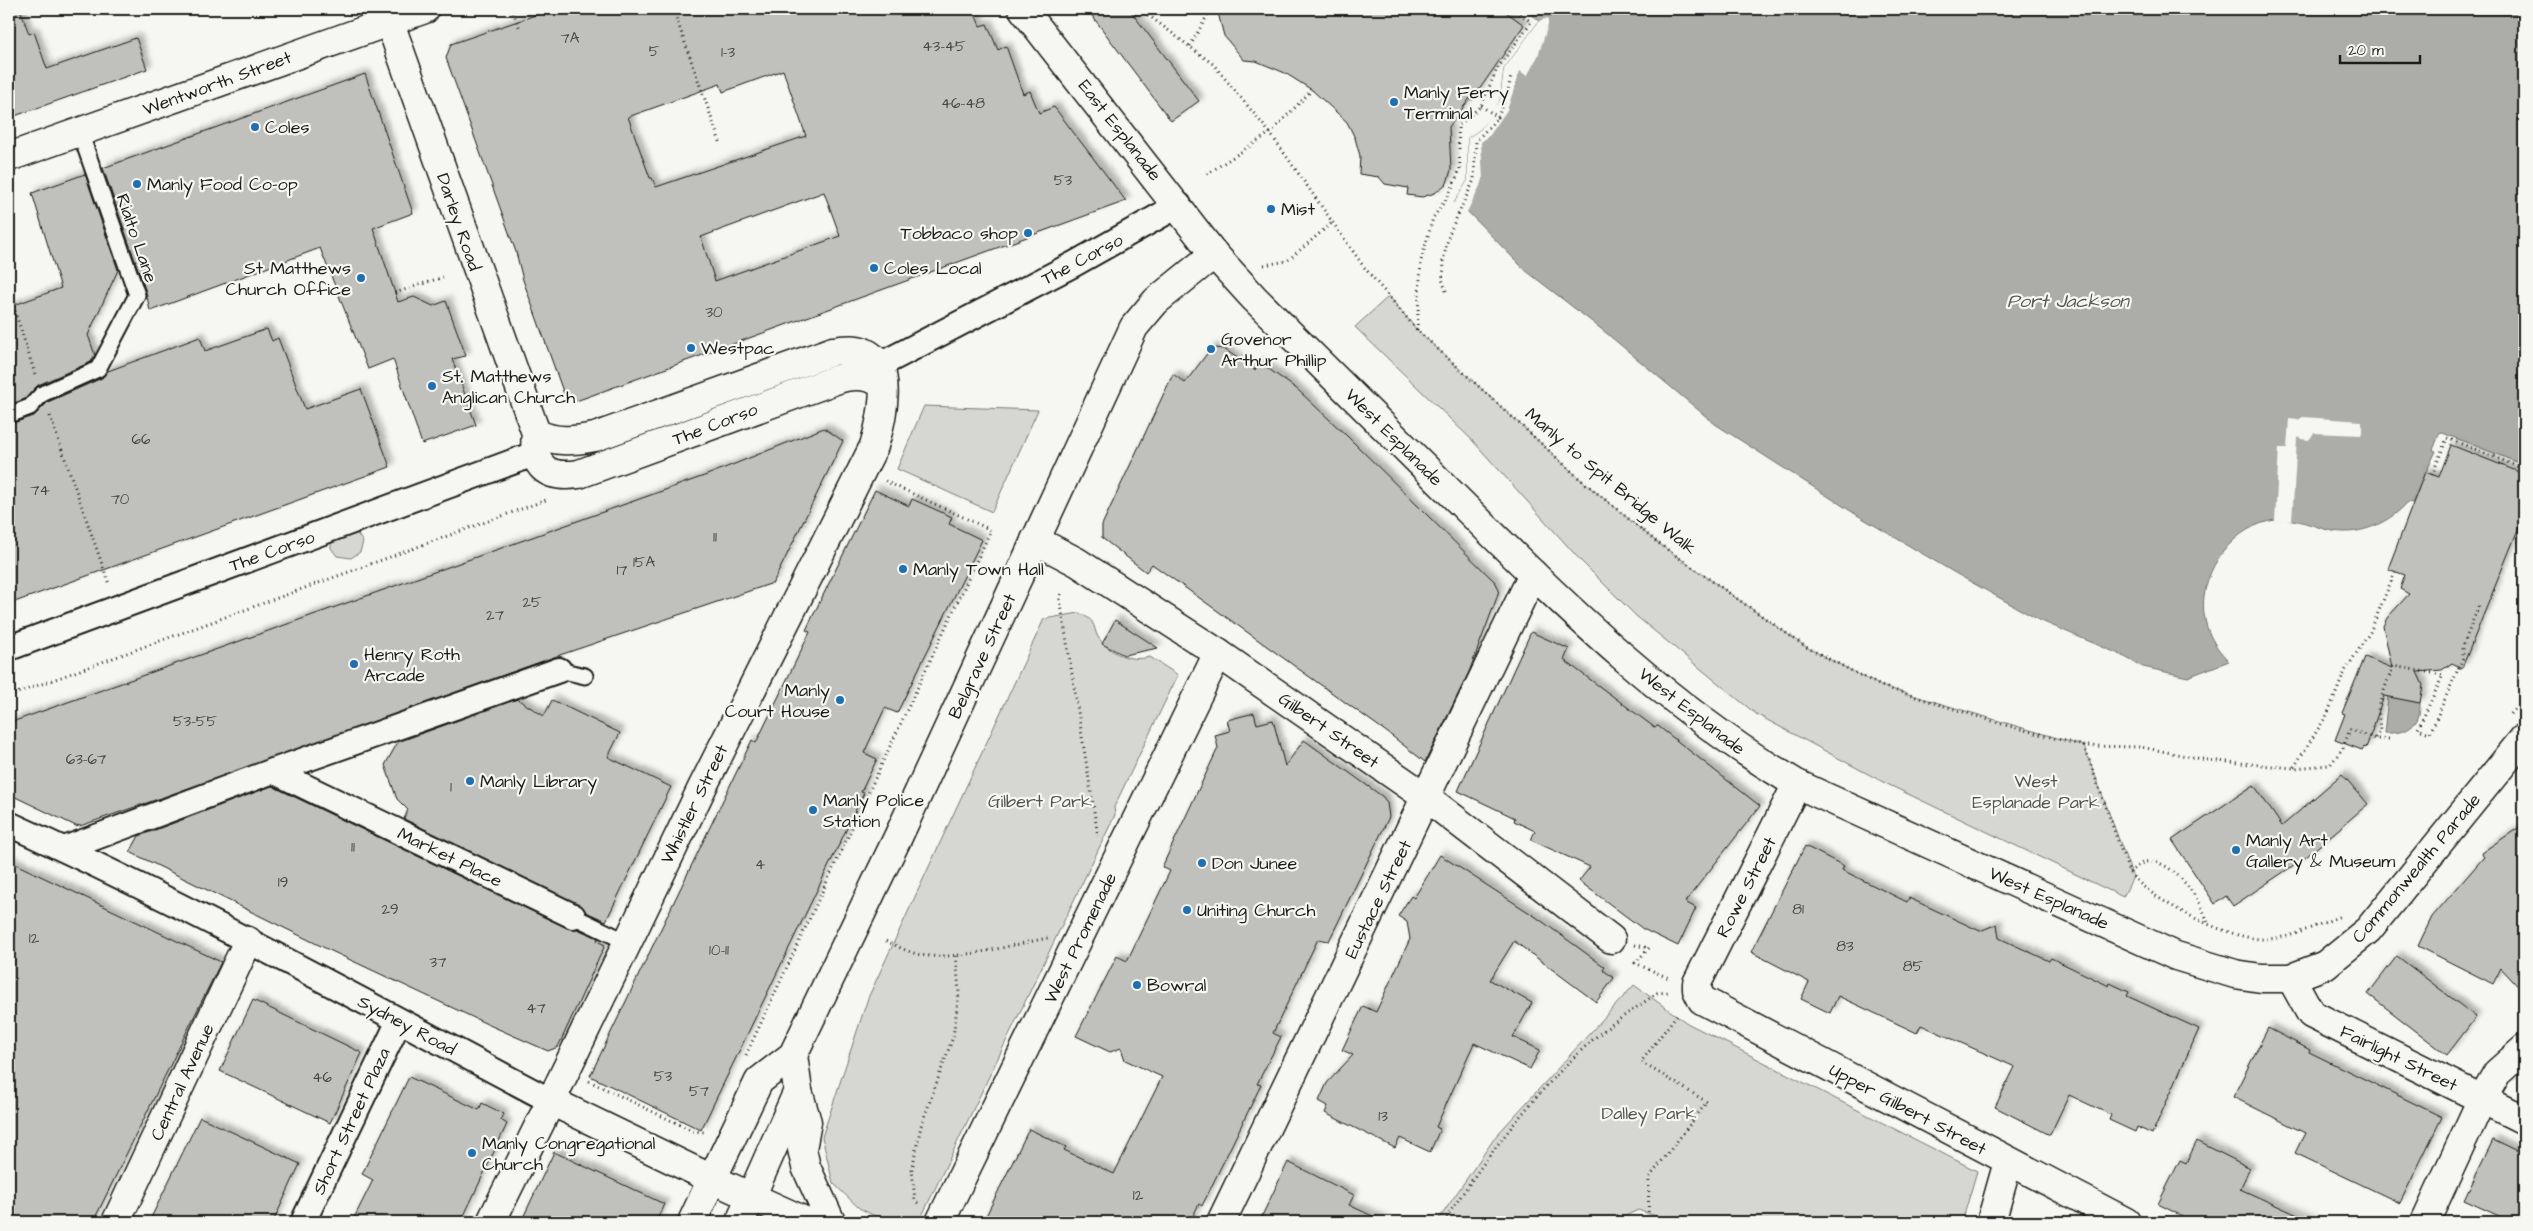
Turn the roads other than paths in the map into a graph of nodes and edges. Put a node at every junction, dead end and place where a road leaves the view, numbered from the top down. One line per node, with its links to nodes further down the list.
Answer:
1 (425, 9): 3 (street, Wentworth Street)
2 (1023, 9): 6 (street, East Esplanade)
3 (387, 15): 4 (street, Wentworth Street); 10 (street, Darley Road)
4 (80, 132): 5 (street, Wentworth Street); 9 (lane, Rialto Lane)
5 (9, 158)
6 (1179, 205): 7 (street, East Esplanade); 8 (street, The Corso)
7 (1214, 254): 11 (street, Belgrave Street); 12 (street, West Esplanade)
8 (881, 375): 10 (street, The Corso); 26 (street, Whistler Street)
9 (9, 415)
10 (535, 444): 13 (street, The Corso)
11 (1035, 540): 14 (street, Gilbert Street); 31 (street, Belgrave Street)
12 (1533, 574): 19 (street, West Esplanade); 20 (street, Eustace Street)
13 (9, 648)
14 (1218, 653): 20 (street, Gilbert Street); 39 (street, West Promenade)
15 (559, 670): 16 (lane); 18 (street)
16 (584, 676)
17 (2524, 738): 27 (street, Commonwealth Parade)
18 (273, 771): 22 (street); 23 (street, Market Place)
19 (1797, 784): 27 (street, West Esplanade); 28 (street, Rowe Street)
20 (1427, 798): 24 (street, Gilbert Street); 47 (street, Eustace Street)
21 (9, 824): 22 (street, Sydney Road)
22 (64, 849): 25 (street, Sydney Road)
23 (573, 916): 26 (lane, Market Place)
24 (1611, 939)
25 (248, 941): 29 (street, Sydney Road); 40 (street, Central Avenue)
26 (627, 942): 34 (street, Whistler Street)
27 (2291, 978): 33 (street, Fairlight Street)
28 (1696, 990): 36 (street, Upper Gilbert Street)
29 (398, 1021): 34 (street, Sydney Road); 41 (street, Short Street Plaza)
30 (2524, 1049): 33 (street)
31 (793, 1055): 32 (street); 37 (street, Belgrave Street)
32 (798, 1091): 38 (street); 46 (street)
33 (2482, 1099): 35 (street, Fairlight Street); 50 (street)
34 (551, 1101): 37 (street, Sydney Road); 42 (street, Whistler Street)
35 (2524, 1120)
36 (2008, 1162): 48 (street); 49 (street, Upper Gilbert Street)
37 (712, 1179): 38 (street, Sydney Road); 43 (street, Belgrave Street)
38 (751, 1197): 44 (street); 45 (street, Sydney Road)
39 (941, 1220)
40 (116, 1222)
41 (302, 1222)
42 (491, 1222)
43 (692, 1222)
44 (740, 1222)
45 (807, 1222)
46 (831, 1222)
47 (1221, 1222)
48 (1991, 1222)
49 (2126, 1222)
50 (2425, 1222)

